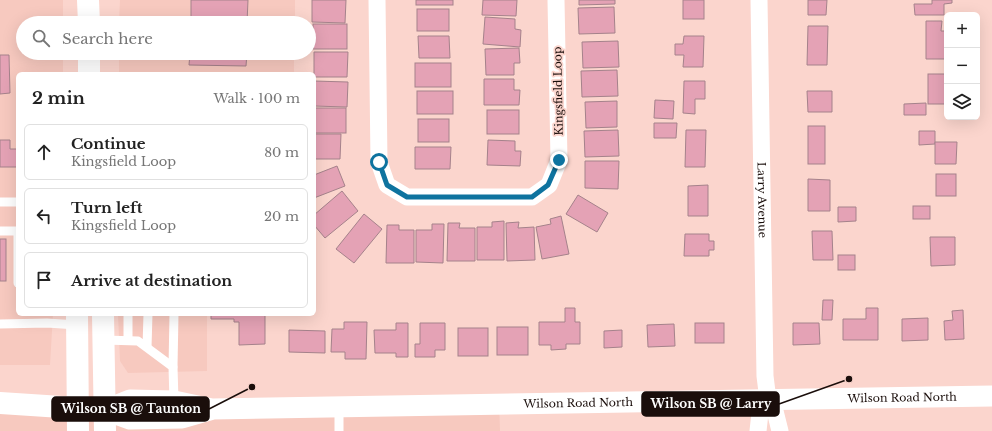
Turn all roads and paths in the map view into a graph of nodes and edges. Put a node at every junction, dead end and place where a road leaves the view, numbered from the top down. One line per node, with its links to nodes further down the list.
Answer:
1 (88, 0): 5 (main road)
2 (377, 0): 3 (street, Kingsfield Loop)
3 (556, 0)
4 (759, 0): 25 (street, Larry Avenue)
5 (89, 16)
6 (89, 60): 7 (main road)
7 (89, 72)
8 (0, 202): 9 (lane)
9 (16, 202)
10 (16, 231): 11 (lane)
11 (0, 232)
12 (103, 316): 20 (main road)
13 (128, 316): 21 (lane)
14 (148, 316): 22 (lane)
15 (174, 316): 23 (lane)
16 (47, 318): 17 (lane); 18 (lane)
17 (18, 319): 19 (lane)
18 (77, 319): 29 (main road)
19 (0, 324)
20 (104, 340): 21 (lane); 31 (main road)
21 (128, 340): 22 (lane)
22 (147, 348): 23 (lane)
23 (173, 367): 26 (lane)
24 (992, 396): 25 (street, Wilson Road North)
25 (768, 400): 28 (street, Wilson Road North); 35 (street); 36 (street)
26 (174, 401): 30 (street, Wilson Road North); 31 (street, Wilson Road North)
27 (0, 403): 29 (main road, Wilson Road North)
28 (340, 407): 30 (street, Wilson Road North); 34 (lane)
29 (78, 409): 31 (main road, Wilson Road North); 32 (main road)
30 (212, 409): 31 (street, Wilson Road North)
31 (105, 410): 33 (main road)
32 (78, 431)
33 (105, 431)
34 (339, 431)
35 (758, 431)
36 (780, 431)

